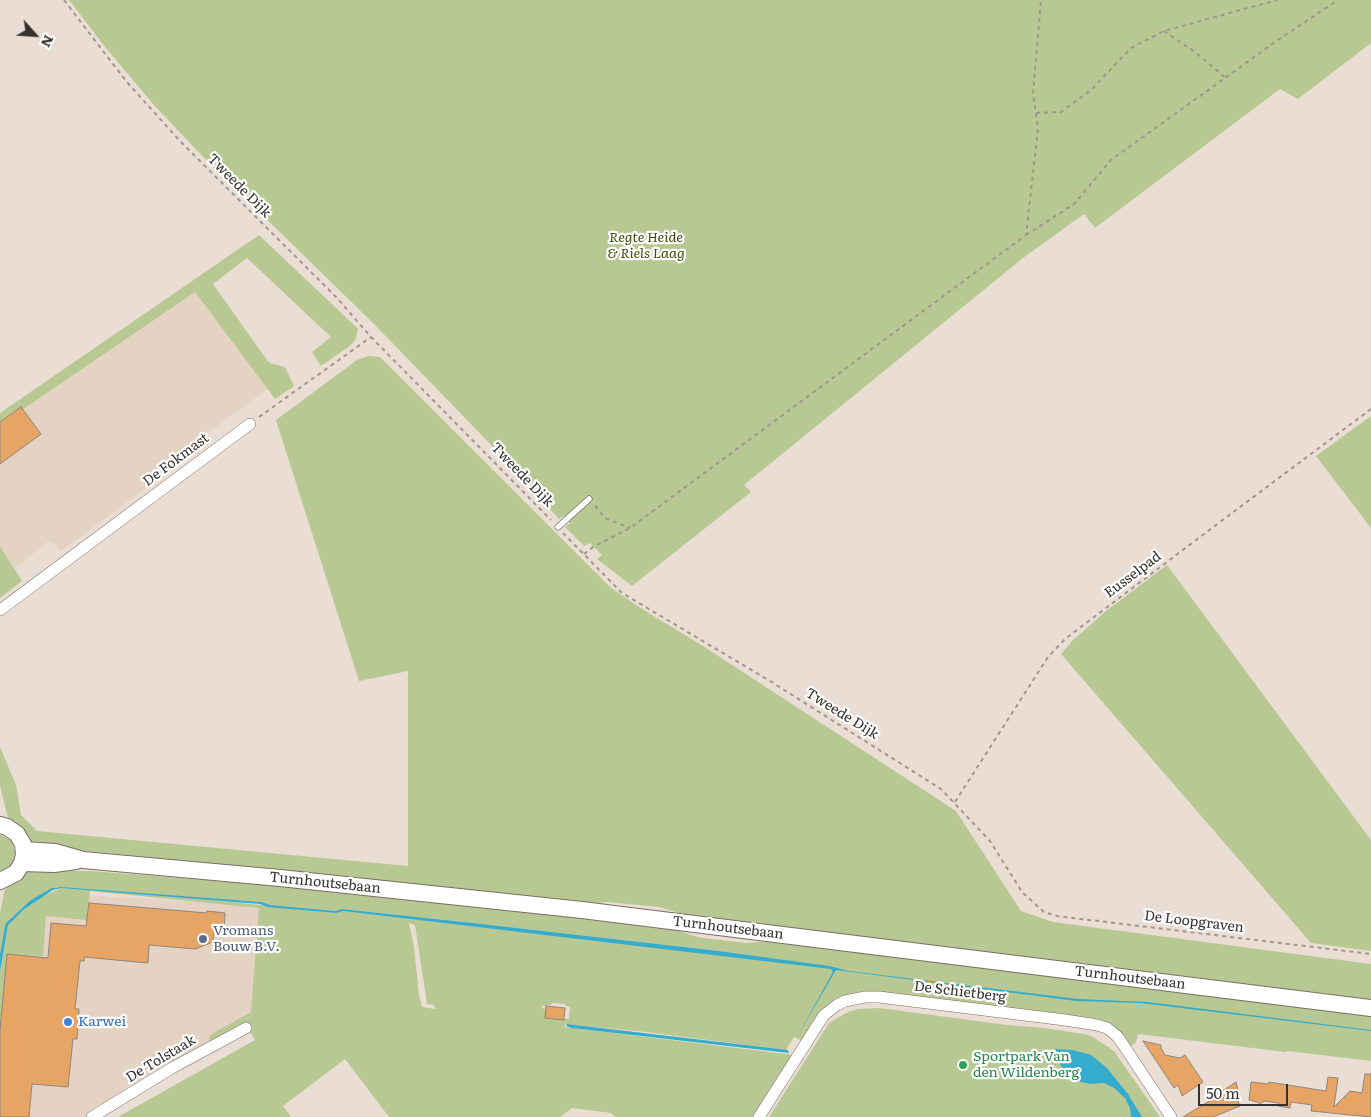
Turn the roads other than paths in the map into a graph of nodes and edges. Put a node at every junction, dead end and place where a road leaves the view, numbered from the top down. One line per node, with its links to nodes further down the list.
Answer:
1 (250, 424): 4 (street, De Fokmast)
2 (589, 499): 3 (lane)
3 (558, 527)
4 (0, 610)
5 (0, 823): 6 (main road)
6 (23, 857): 7 (main road); 8 (main road, Turnhoutsebaan)
7 (0, 880)
8 (1371, 1008)
9 (246, 1028): 10 (street, De Tolstaak)
10 (92, 1117)
11 (759, 1117): 12 (street, De Schietberg)
12 (1171, 1117)

